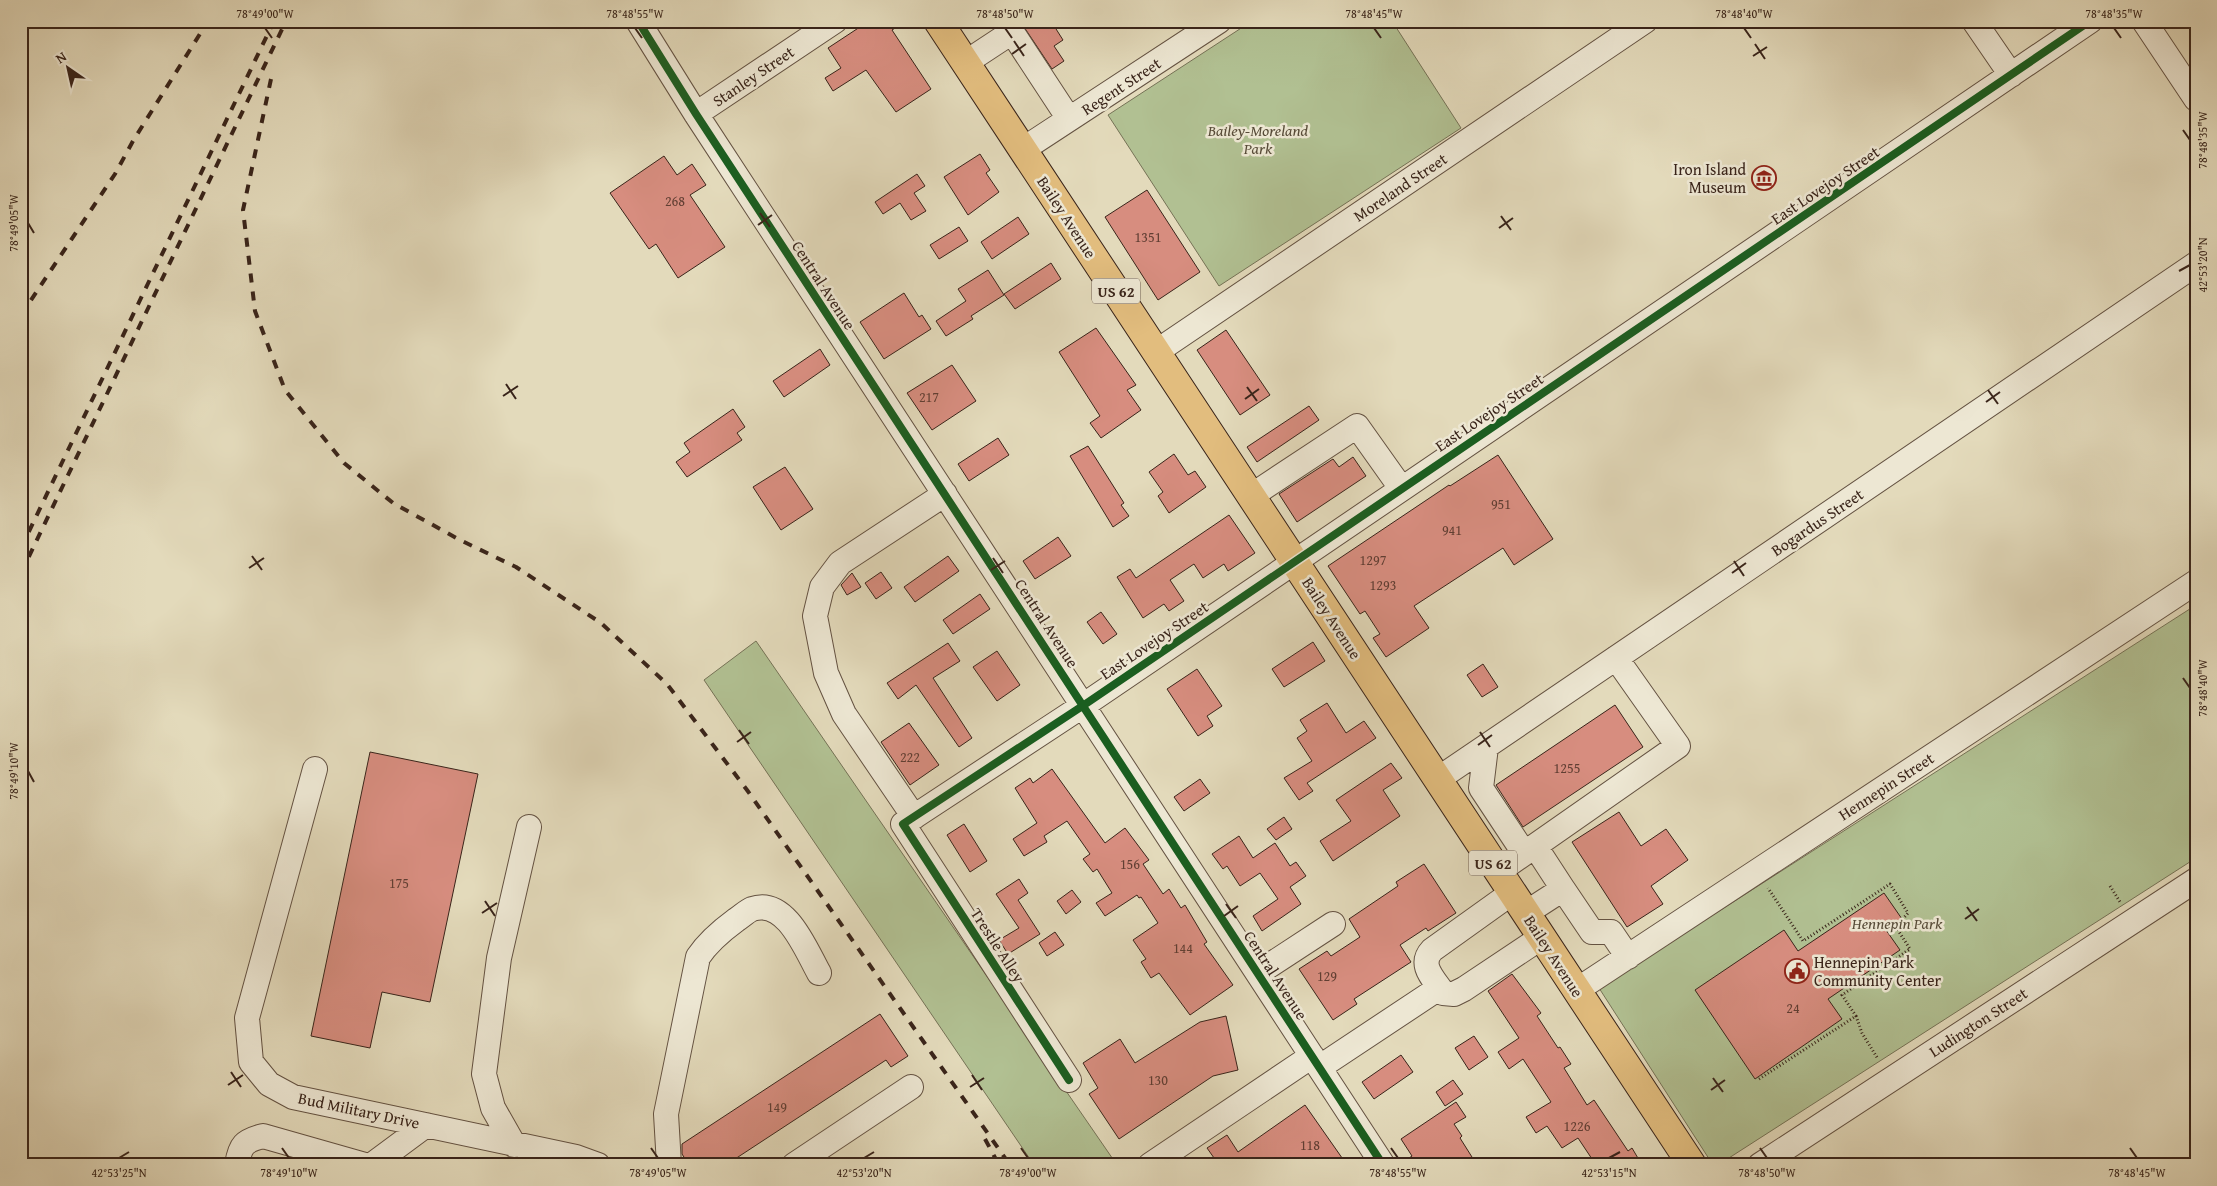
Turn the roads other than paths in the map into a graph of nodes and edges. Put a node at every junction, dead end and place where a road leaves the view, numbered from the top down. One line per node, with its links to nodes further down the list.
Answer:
1 (638, 21): 13 (street, Central Avenue)
2 (834, 21): 9 (street, Stanley Street)
3 (938, 21): 10 (main road, Bailey Avenue / US 62)
4 (1219, 21): 14 (street, Regent Street)
5 (1645, 21): 17 (street, Moreland Street)
6 (1974, 21): 11 (street)
7 (2090, 21): 11 (street, East Lovejoy Street)
8 (2144, 21): 12 (street)
9 (807, 29): 13 (street, Stanley Street)
10 (965, 62): 14 (street); 15 (main road, Bailey Avenue / US 62)
11 (2011, 75): 18 (street, East Lovejoy Street)
12 (2196, 99)
13 (696, 114): 19 (street, Central Avenue)
14 (1070, 119): 15 (street, Regent Street)
15 (1022, 150): 17 (main road, Bailey Avenue / US 62)
16 (2196, 264): 23 (street, Bogardus Street)
17 (1156, 352): 20 (main road, Bailey Avenue / US 62)
18 (1401, 488): 20 (street); 21 (street, East Lovejoy Street)
19 (945, 494): 24 (street, Central Avenue); 28 (street, Trestle Alley)
20 (1251, 496): 21 (main road, Bailey Avenue / US 62)
21 (1294, 561): 24 (street, East Lovejoy Street); 27 (main road, Bailey Avenue / US 62)
22 (2196, 582): 36 (street, Hennepin Street)
23 (1616, 658): 25 (street, Bogardus Street); 30 (street)
24 (1084, 704): 28 (street, East Lovejoy Street); 38 (street, Central Avenue)
25 (1486, 746): 27 (street, Bogardus Street); 30 (street)
26 (315, 769): 44 (street, Bud Military Drive)
27 (1438, 779): 33 (main road, Bailey Avenue / US 62)
28 (908, 820): 42 (street, Trestle Alley)
29 (529, 827): 45 (street)
30 (1530, 850): 32 (street); 33 (street)
31 (2196, 880): 55 (street, Ludington Street)
32 (1563, 889): 33 (street); 36 (street)
33 (1512, 892): 35 (main road, Bailey Avenue / US 62); 39 (street)
34 (1333, 924): 38 (street)
35 (1542, 937): 39 (street); 40 (main road, Bailey Avenue / US 62)
36 (1628, 957): 40 (street, Hennepin Street)
37 (819, 973): 50 (street)
38 (1258, 973): 41 (street, Central Avenue)
39 (1440, 988): 41 (street)
40 (1577, 990): 54 (main road, Bailey Avenue / US 62)
41 (1316, 1062): 52 (street); 53 (street, Central Avenue)
42 (1069, 1080)
43 (911, 1087): 51 (street)
44 (426, 1125): 45 (street, Bud Military Drive); 48 (street)
45 (514, 1145): 49 (street, Bud Military Drive)
46 (237, 1165): 47 (street)
47 (365, 1165)
48 (372, 1165)
49 (598, 1165)
50 (669, 1165)
51 (794, 1165)
52 (1150, 1165)
53 (1384, 1165)
54 (1692, 1165)
55 (1760, 1165)

